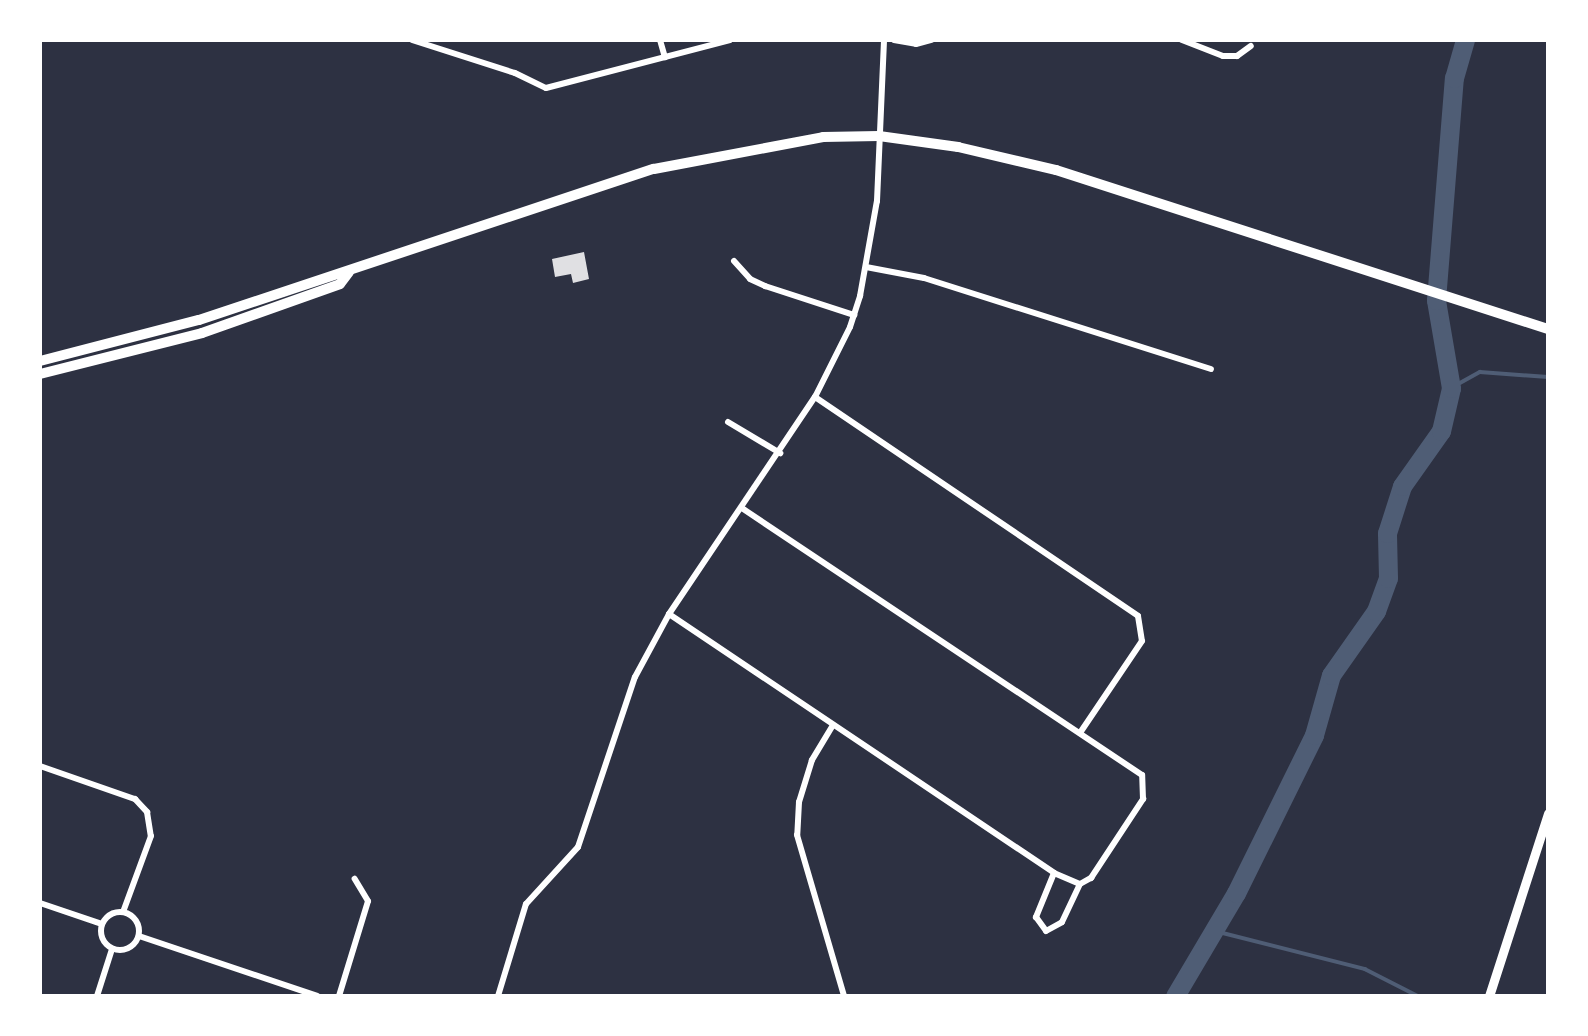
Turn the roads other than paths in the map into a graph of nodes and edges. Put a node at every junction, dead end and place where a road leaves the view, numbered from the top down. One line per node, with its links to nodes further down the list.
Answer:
1 (412, 40): 9 (street)
2 (660, 40): 9 (street)
3 (730, 40): 9 (street)
4 (884, 40): 10 (street)
5 (894, 40): 6 (street)
6 (931, 40)
7 (1182, 40): 8 (street)
8 (1251, 46)
9 (665, 57)
10 (879, 135): 12 (street); 13 (main road); 15 (main road)
11 (734, 261): 14 (street)
12 (866, 267): 14 (street); 17 (street)
13 (349, 272): 16 (main road); 18 (main road)
14 (854, 315): 19 (street)
15 (1548, 330)
16 (40, 361)
17 (1211, 369)
18 (40, 374)
19 (815, 397): 21 (street); 25 (street)
20 (728, 422): 21 (street)
21 (780, 453): 22 (street)
22 (742, 508): 23 (street); 25 (street)
23 (669, 614): 24 (street); 39 (street)
24 (833, 725): 28 (street); 40 (street)
25 (1080, 733): 30 (street)
26 (40, 766): 32 (street)
27 (1548, 813): 41 (main road)
28 (1054, 873): 30 (street); 30 (street)
29 (355, 879): 38 (street)
30 (1080, 884)
31 (40, 903): 33 (street)
32 (122, 912): 33 (street); 34 (street)
33 (102, 924): 35 (street)
34 (139, 936): 35 (street); 37 (street)
35 (112, 949): 36 (street)
36 (97, 996)
37 (317, 996)
38 (339, 996)
39 (498, 996)
40 (844, 996)
41 (1489, 996)

